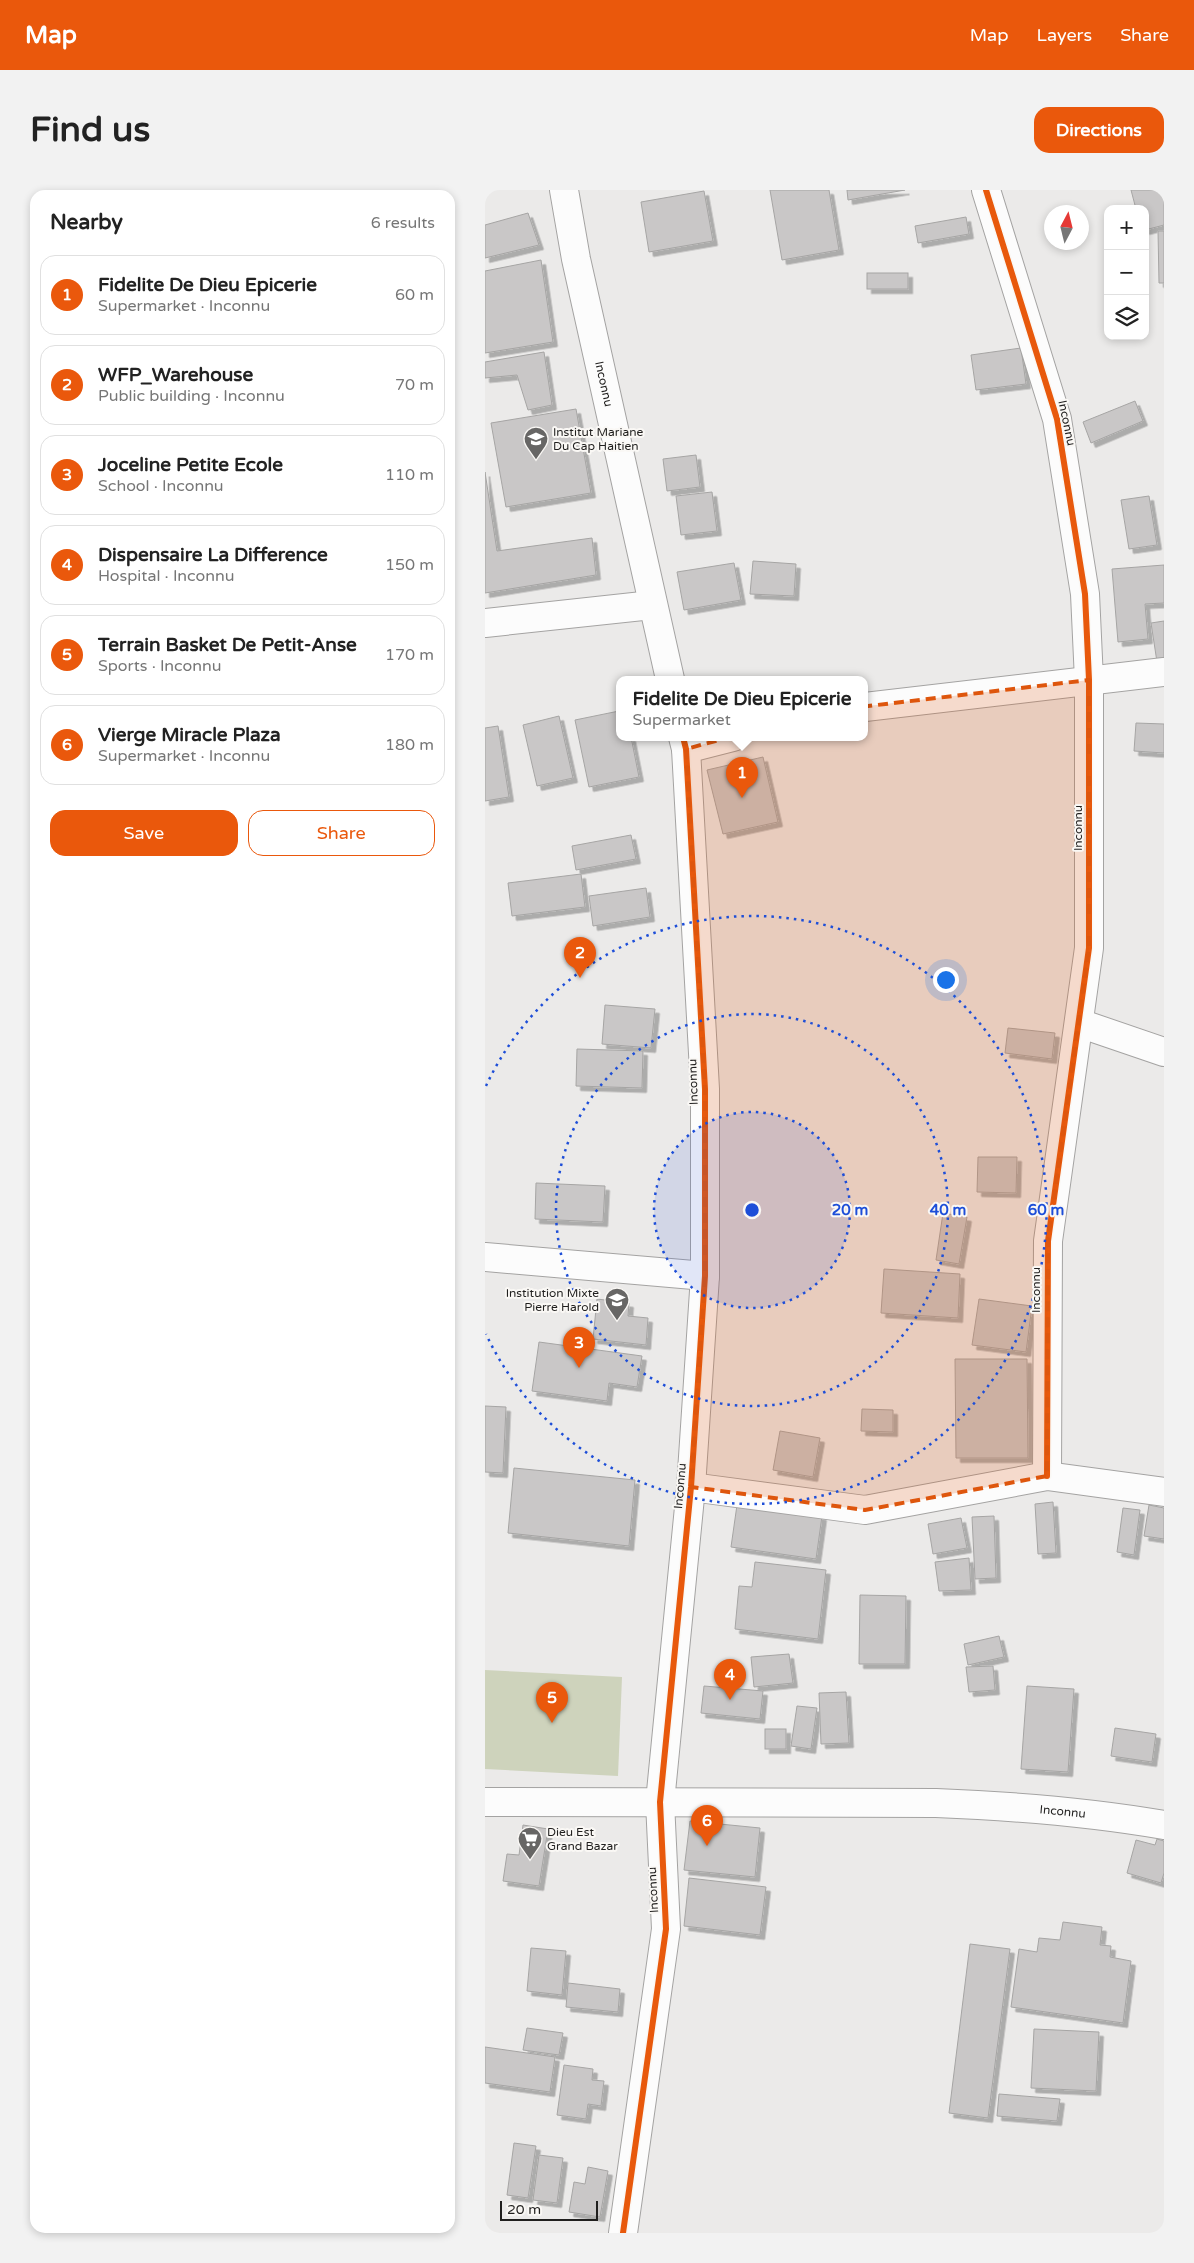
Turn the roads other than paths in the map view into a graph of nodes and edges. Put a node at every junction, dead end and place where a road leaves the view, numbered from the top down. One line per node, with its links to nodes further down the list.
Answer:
1 (564, 190): 3 (street, Inconnu)
2 (985, 190): 7 (street, Inconnu)
3 (653, 605): 4 (street); 6 (street, Inconnu)
4 (485, 623)
5 (1164, 672): 7 (street)
6 (669, 676)
7 (1089, 680): 8 (street); 11 (street, Inconnu)
8 (868, 707)
9 (701, 741): 10 (street, Inconnu)
10 (685, 743): 14 (street, Inconnu)
11 (1079, 1023): 12 (street); 15 (street, Inconnu)
12 (1164, 1052)
13 (485, 1257): 14 (street)
14 (705, 1276): 16 (street, Inconnu)
15 (1047, 1476): 16 (street, Inconnu); 17 (street, Inconnu)
16 (691, 1487): 19 (street, Inconnu)
17 (1164, 1492)
18 (485, 1802): 19 (street, Inconnu)
19 (660, 1802): 20 (street, Inconnu); 21 (street, Inconnu)
20 (1164, 1825)
21 (623, 2233)

